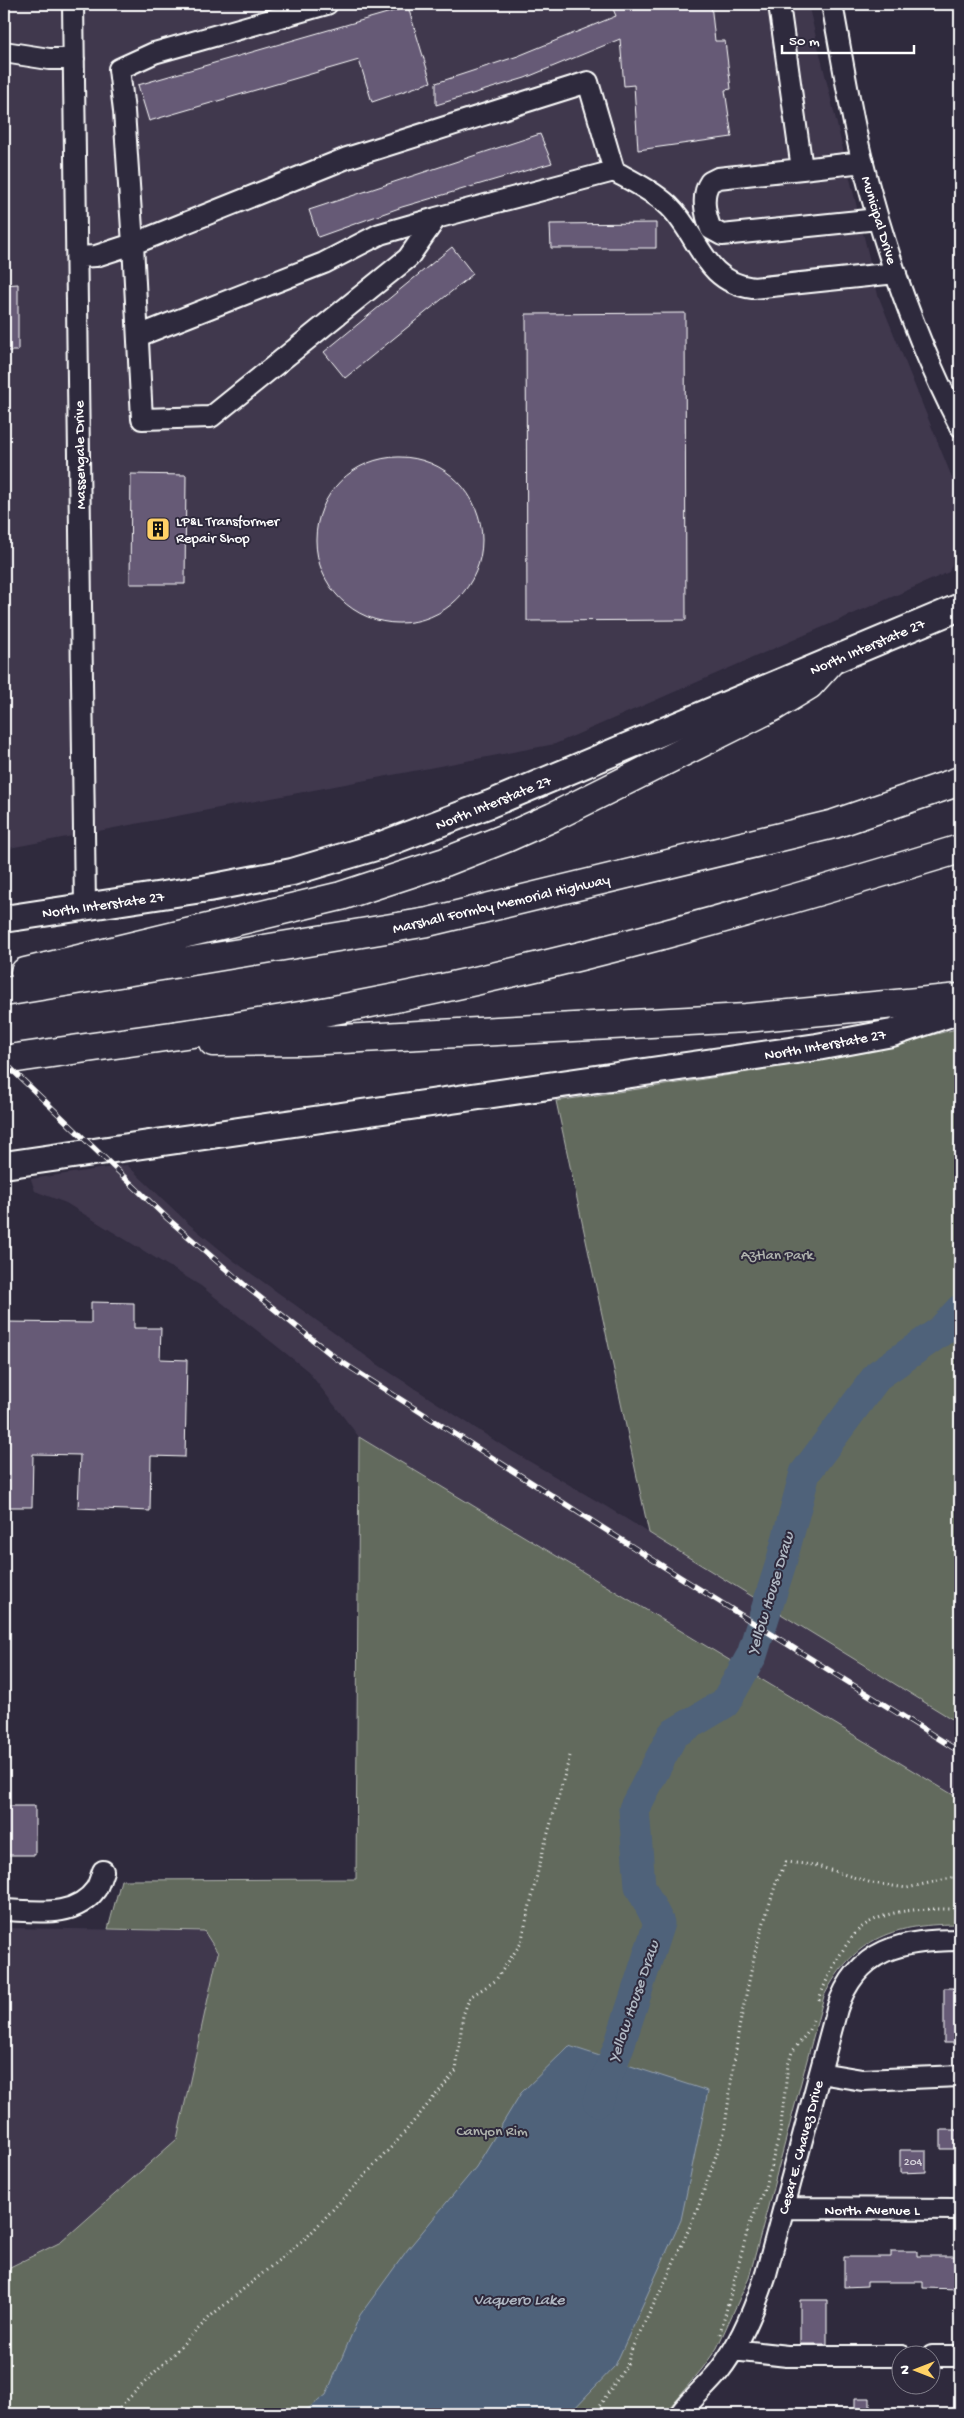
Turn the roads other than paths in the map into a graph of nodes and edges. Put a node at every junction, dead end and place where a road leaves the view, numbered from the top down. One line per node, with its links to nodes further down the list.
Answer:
1 (73, 4): 6 (street, Massengale Drive)
2 (327, 4): 12 (street)
3 (779, 4): 8 (street)
4 (832, 4): 7 (street, Municipal Drive)
5 (4, 52): 6 (street)
6 (74, 59): 13 (street, Massengale Drive)
7 (863, 162): 8 (street); 11 (street, Municipal Drive)
8 (802, 169): 11 (street)
9 (614, 171): 10 (street); 12 (street); 14 (street)
10 (436, 218): 15 (street); 15 (street)
11 (878, 219): 14 (street, Municipal Drive)
12 (133, 244): 13 (street); 15 (street)
13 (77, 257): 22 (street, Massengale Drive)
14 (896, 273): 16 (street, Municipal Drive)
15 (138, 336)
16 (954, 401): 17 (street, Municipal Drive)
17 (960, 426)
18 (960, 607): 19 (main road, North Interstate 27)
19 (830, 662): 22 (main road, North Interstate 27); 24 (highway)
20 (960, 781): 25 (highway, Marshall Formby Memorial Highway)
21 (960, 849): 28 (highway)
22 (85, 906): 23 (main road, North Interstate 27)
23 (4, 919)
24 (4, 978)
25 (4, 992)
26 (960, 998): 28 (highway)
27 (960, 1010): 30 (main road, North Interstate 27)
28 (144, 1040): 29 (highway)
29 (4, 1060)
30 (4, 1165)
31 (103, 1871): 32 (street)
32 (4, 1910)
33 (960, 1940): 34 (street, Cesar E. Chavez Drive)
34 (820, 2073): 35 (street); 36 (street, Cesar E. Chavez Drive)
35 (960, 2076)
36 (784, 2208): 37 (street, North Avenue L); 38 (street, Cesar E. Chavez Drive)
37 (960, 2209)
38 (733, 2350): 39 (street); 42 (street, Cesar E. Chavez Drive)
39 (892, 2356)
40 (942, 2356): 41 (street)
41 (960, 2356)
42 (680, 2414)

